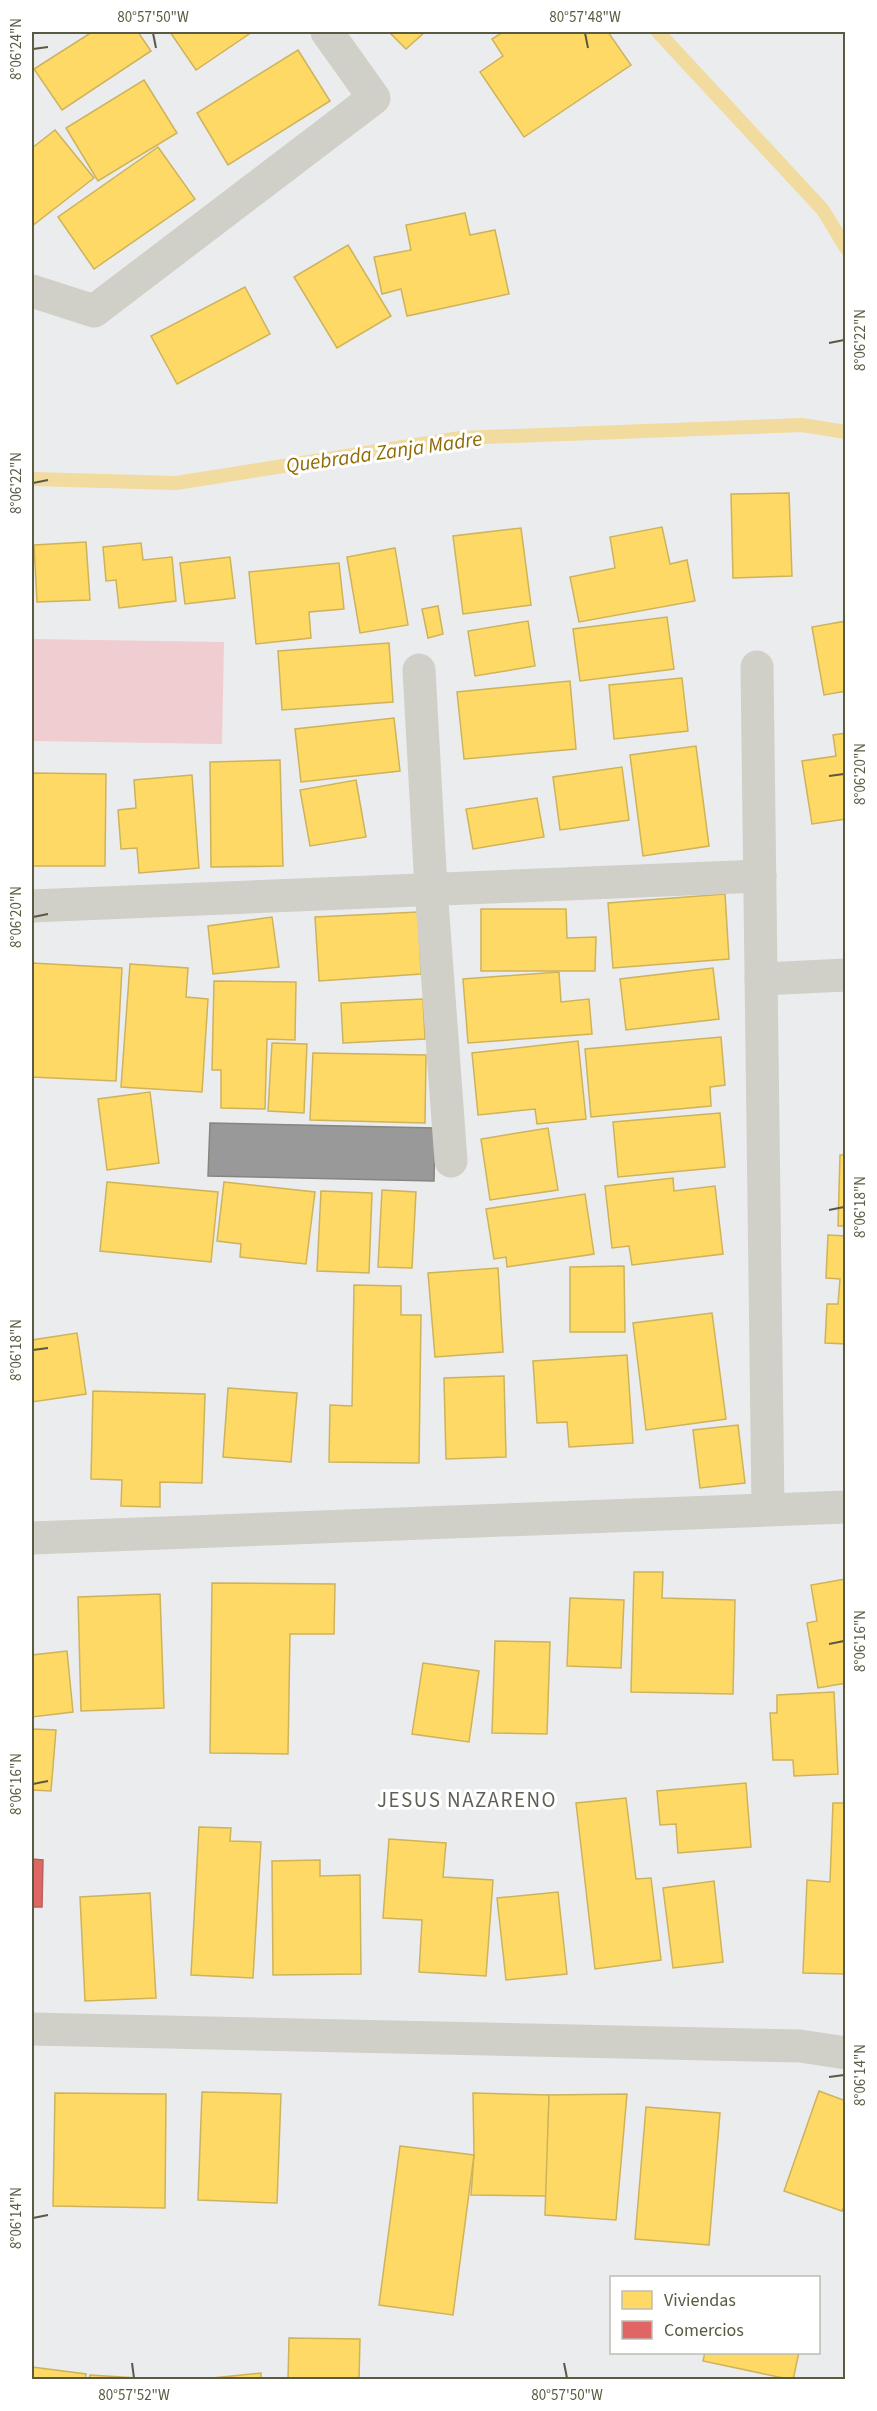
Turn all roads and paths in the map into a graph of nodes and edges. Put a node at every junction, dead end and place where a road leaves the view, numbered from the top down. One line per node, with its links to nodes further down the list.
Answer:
1 (327, 32): 2 (street)
2 (32, 291)
3 (757, 667): 5 (street)
4 (419, 670): 6 (street)
5 (760, 876): 6 (street); 9 (street)
6 (431, 888): 7 (street); 10 (street)
7 (32, 906)
8 (846, 975): 9 (street)
9 (761, 979): 12 (street)
10 (452, 1161)
11 (846, 1508): 12 (street)
12 (768, 1509): 13 (street)
13 (32, 1538)
14 (32, 2029): 15 (street)
15 (846, 2053)

